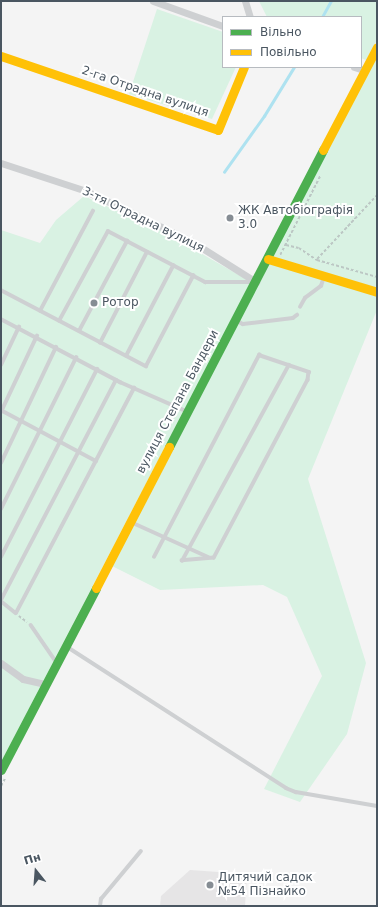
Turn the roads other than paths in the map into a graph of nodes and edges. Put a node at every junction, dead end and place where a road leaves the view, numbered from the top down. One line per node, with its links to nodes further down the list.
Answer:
1 (153, 1): 4 (street)
2 (245, 1): 3 (street)
3 (250, 16)
4 (222, 26)
5 (377, 47): 9 (main road, вулиця Степана Бандери)
6 (1, 56): 7 (main road, 2-га Отрадна вулиця)
7 (244, 68)
8 (357, 68): 9 (street)
9 (364, 70): 14 (main road, вулиця Степана Бандери)
10 (1, 164): 18 (street, 3-тя Отрадна вулиця)
11 (93, 211): 22 (lane)
12 (127, 241): 13 (lane); 26 (lane); 28 (lane)
13 (147, 252): 15 (lane); 30 (lane)
14 (268, 259): 17 (main road); 18 (main road, вулиця Степана Бандери)
15 (173, 266): 16 (lane); 32 (lane)
16 (193, 276): 18 (lane); 32 (lane)
17 (324, 276): 20 (main road); 21 (lane)
18 (256, 282): 25 (main road, вулиця Степана Бандери)
19 (1, 290): 22 (lane)
20 (377, 292)
21 (300, 307)
22 (40, 311): 26 (lane)
23 (297, 315): 25 (lane)
24 (1, 319): 27 (lane)
25 (235, 320): 40 (main road, вулиця Степана Бандери)
26 (59, 321): 28 (lane)
27 (19, 327): 29 (lane); 34 (lane)
28 (79, 331): 30 (lane)
29 (37, 336): 31 (lane); 39 (lane)
30 (100, 342): 32 (lane)
31 (56, 346): 33 (lane); 41 (lane)
32 (126, 356)
33 (76, 358): 36 (lane); 42 (lane)
34 (1, 364)
35 (289, 365): 49 (lane); 50 (lane); 53 (lane)
36 (97, 369): 37 (lane); 43 (lane)
37 (116, 380): 38 (lane); 44 (lane)
38 (134, 388): 40 (lane); 45 (lane)
39 (1, 411): 41 (lane)
40 (186, 411): 48 (main road, вулиця Степана Бандери)
41 (22, 421): 42 (lane); 46 (lane)
42 (40, 432): 43 (lane); 47 (lane)
43 (59, 442): 44 (lane); 51 (lane)
44 (78, 452): 45 (lane); 54 (lane)
45 (96, 461): 54 (lane)
46 (1, 463)
47 (1, 509)
48 (129, 521): 49 (lane); 56 (main road, вулиця Степана Бандери)
49 (164, 538): 50 (lane); 52 (lane)
50 (190, 551): 53 (lane); 53 (lane)
51 (1, 556)
52 (154, 557)
53 (214, 558)
54 (1, 600)
55 (31, 625): 57 (lane)
56 (64, 645): 57 (main road, вулиця Степана Бандери); 61 (lane)
57 (56, 661): 59 (main road, вулиця Степана Бандери)
58 (1, 663): 59 (street)
59 (44, 684): 60 (main road, вулиця Степана Бандери)
60 (1, 770)
61 (377, 806)
62 (141, 852): 63 (lane)
63 (100, 906)

